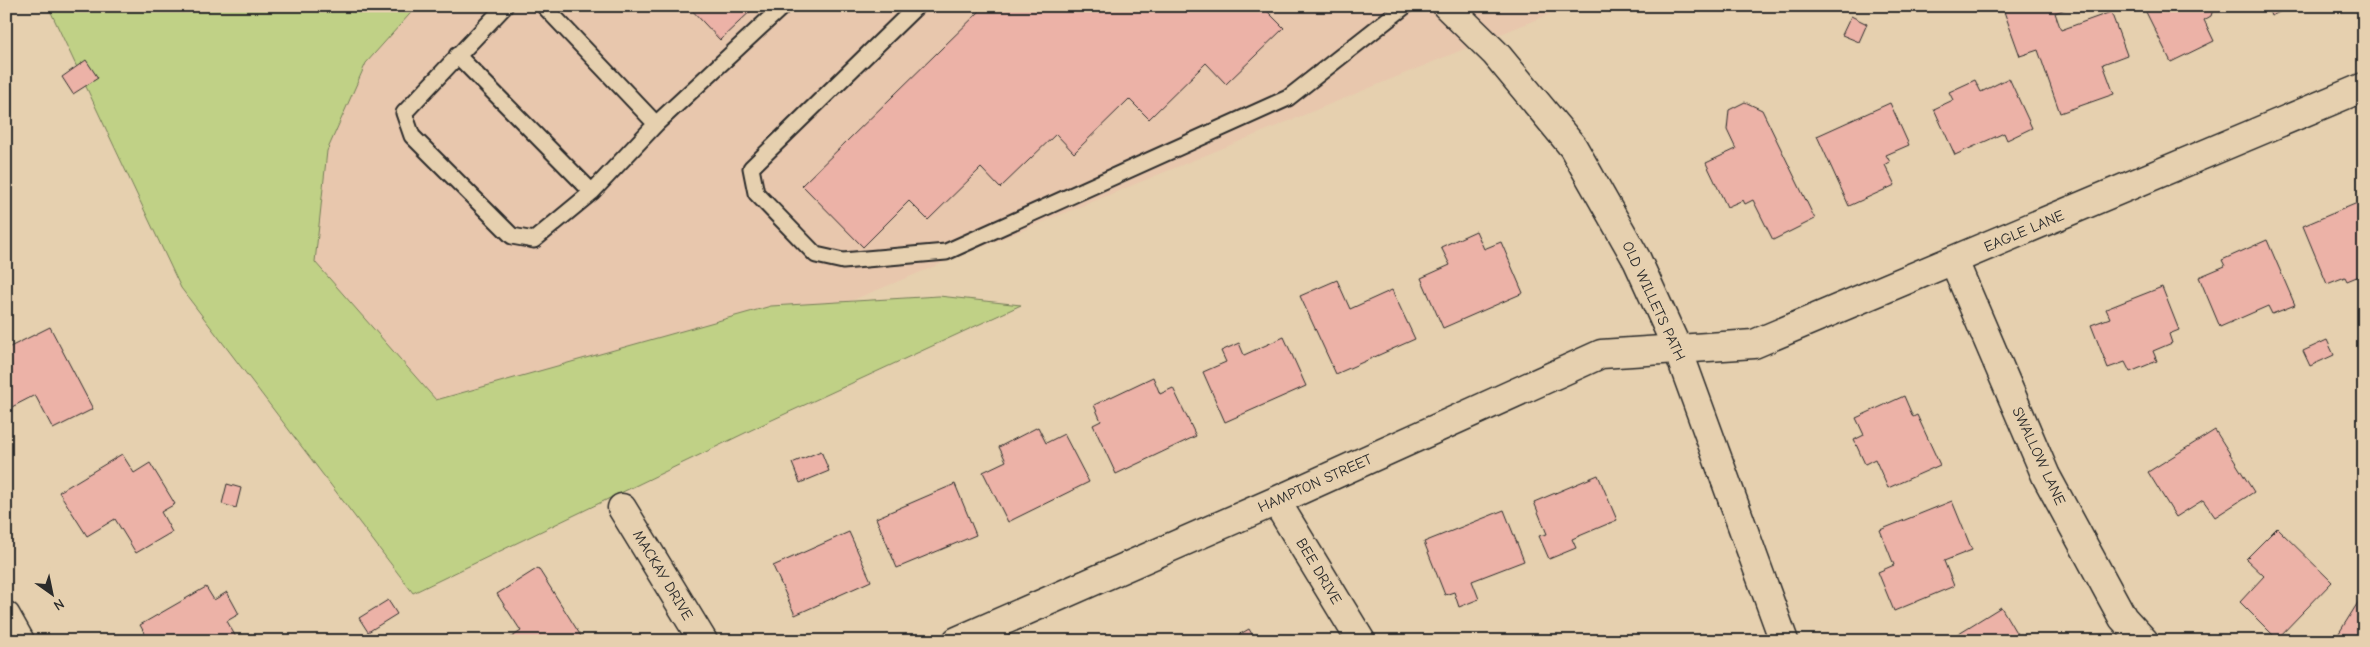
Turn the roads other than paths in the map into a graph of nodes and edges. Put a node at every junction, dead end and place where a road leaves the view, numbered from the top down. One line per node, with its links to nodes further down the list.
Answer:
1 (505, 6): 7 (lane)
2 (544, 6): 9 (lane)
3 (783, 6): 9 (lane)
4 (917, 6): 5 (lane)
5 (1405, 6)
6 (1447, 6): 12 (street, OLD WILLETS PATH)
7 (457, 55): 10 (lane); 10 (lane)
8 (2364, 87): 11 (street, EAGLE LANE)
9 (656, 124): 10 (lane)
10 (592, 192)
11 (1954, 261): 12 (street, EAGLE LANE); 21 (street, SWALLOW LANE)
12 (1678, 350): 13 (street, HAMPTON STREET); 20 (street, OLD WILLETS PATH)
13 (1276, 501): 18 (street, HAMPTON STREET); 19 (street, BEE DRIVE)
14 (622, 508): 17 (street, MACKAY DRIVE)
15 (6, 616): 16 (street)
16 (20, 641)
17 (703, 641)
18 (958, 641)
19 (1361, 641)
20 (1784, 641)
21 (2144, 641)

